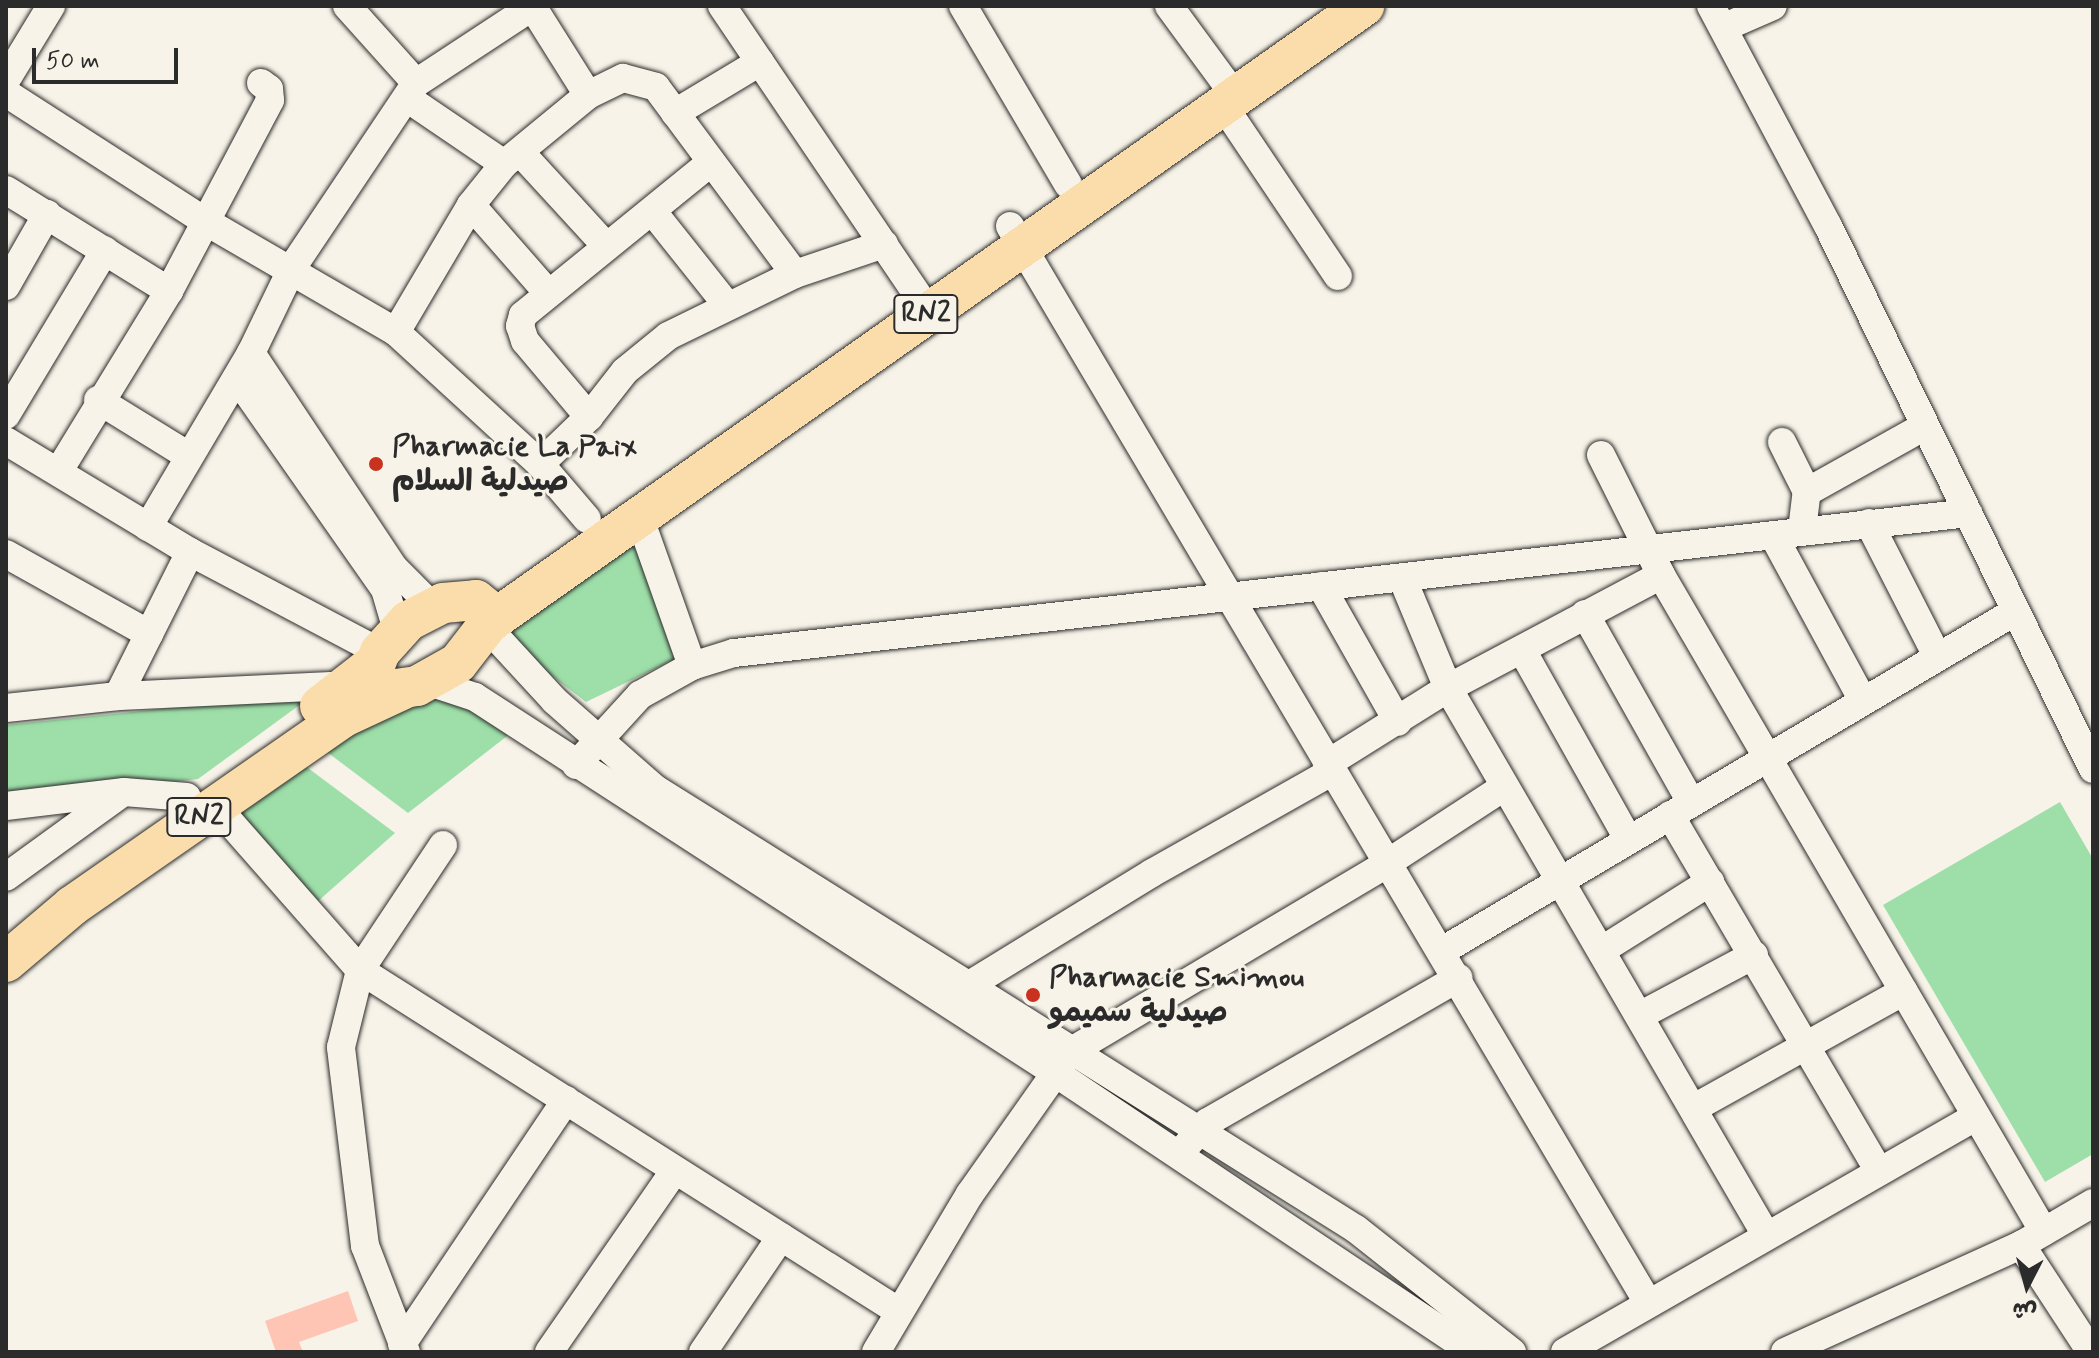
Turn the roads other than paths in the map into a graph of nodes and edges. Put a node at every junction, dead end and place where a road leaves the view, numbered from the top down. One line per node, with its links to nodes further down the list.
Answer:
1 (51, 6): 12 (street)
2 (347, 6): 14 (street)
3 (532, 6): 14 (street); 17 (street)
4 (722, 6): 11 (street)
5 (963, 6): 21 (street)
6 (1169, 6): 15 (street)
7 (1320, 6): 15 (highway, RN2)
8 (1364, 6): 15 (highway, RN2)
9 (1773, 6): 10 (street)
10 (1718, 17): 45 (street)
11 (760, 62): 18 (street); 28 (street)
12 (6, 80)
13 (261, 83): 26 (street)
14 (412, 90): 19 (street); 31 (street)
15 (1226, 92): 21 (highway, RN2); 27 (highway, RN2); 33 (street)
16 (6, 93): 26 (street)
17 (588, 95): 18 (street); 19 (street)
18 (675, 113): 20 (street)
19 (512, 158): 23 (street); 29 (street)
20 (711, 162): 24 (street); 32 (street)
21 (1068, 184): 27 (highway, RN2)
22 (6, 190): 25 (street)
23 (471, 205): 36 (street); 39 (street)
24 (653, 212): 29 (street); 38 (street)
25 (47, 214): 30 (street); 34 (street)
26 (203, 220): 31 (street); 35 (street)
27 (1017, 236): 37 (highway, RN2); 65 (street)
28 (884, 244): 32 (street); 37 (street)
29 (606, 246): 36 (street)
30 (105, 250): 35 (street); 43 (street)
31 (292, 268): 39 (street); 40 (street)
32 (795, 274): 38 (street)
33 (1338, 276)
34 (6, 286)
35 (169, 291): 42 (street)
36 (548, 293): 44 (street)
37 (922, 303): 54 (highway, RN2); 55 (highway, RN2)
38 (727, 305): 44 (street)
39 (396, 332): 50 (street)
40 (251, 353): 41 (street); 66 (street)
41 (237, 378): 48 (street); 74 (street)
42 (98, 400): 48 (street); 51 (street)
43 (6, 415)
44 (589, 417): 50 (street)
45 (1925, 426): 52 (street); 53 (street)
46 (6, 441): 51 (street)
47 (1782, 442): 52 (street)
48 (187, 455): 57 (street)
49 (1601, 455): 62 (street)
50 (540, 464): 55 (street)
51 (60, 469): 57 (street)
52 (1807, 492): 58 (street)
53 (1968, 513): 56 (street); 67 (street)
54 (639, 516): 69 (highway, RN2); 73 (street)
55 (587, 519): 69 (highway, RN2)
56 (1869, 523): 58 (street); 72 (street)
57 (148, 527): 60 (street)
58 (1802, 530): 59 (street)
59 (1773, 535): 62 (street); 77 (street)
60 (190, 552): 70 (street); 74 (street)
61 (8, 560): 70 (street)
62 (1656, 562): 63 (street); 68 (street); 83 (street)
63 (1403, 580): 64 (street); 75 (street)
64 (1321, 586): 65 (street); 80 (street)
65 (1227, 596): 73 (street); 85 (street)
66 (433, 607): 69 (highway, RN2); 74 (highway, RN2)
67 (2016, 611): 72 (street); 86 (street)
68 (1585, 614): 71 (street); 91 (street)
69 (484, 617): 74 (highway, RN2); 78 (street)
70 (149, 634): 76 (street)
71 (1522, 650): 75 (street); 92 (street)
72 (1936, 654): 77 (street)
73 (692, 666): 82 (street)
74 (389, 667): 76 (street); 81 (street); 89 (highway, RN2); 89 (highway, RN2)
75 (1448, 688): 80 (street); 87 (street)
76 (118, 696): 79 (street)
77 (1862, 699): 83 (street)
78 (555, 701): 81 (street); 82 (street)
79 (6, 708)
80 (1398, 722): 85 (street)
81 (529, 734): 84 (street)
82 (596, 740): 84 (street); 98 (street)
83 (1768, 755): 91 (street); 106 (street)
84 (576, 765): 98 (street)
85 (1329, 768): 94 (street); 107 (street)
86 (2093, 769)
87 (1504, 787): 94 (street); 96 (street)
88 (124, 792): 89 (street); 90 (street); 95 (street)
89 (201, 801): 99 (highway, RN2); 103 (highway, RN2); 104 (street)
90 (6, 806)
91 (1680, 809): 92 (street); 97 (street)
92 (1628, 839): 96 (street)
93 (443, 845): 104 (street)
94 (1386, 864): 101 (street); 110 (street)
95 (6, 877)
96 (1560, 879): 100 (street); 101 (street)
97 (1710, 882): 100 (street); 102 (street)
98 (780, 884): 107 (street)
99 (6, 927)
100 (1602, 950): 108 (street)
101 (1442, 951): 105 (street)
102 (1754, 955): 108 (street); 109 (street)
103 (6, 962)
104 (360, 970): 111 (street); 124 (street)
105 (1458, 978): 114 (street); 122 (street)
106 (1904, 991): 109 (street); 113 (street)
107 (958, 997): 110 (street)
108 (1641, 1015): 112 (street)
109 (1807, 1046): 112 (street); 117 (street)
110 (1062, 1062): 114 (street); 115 (street); 123 (street)
111 (566, 1100): 116 (street); 124 (street)
112 (1694, 1108): 119 (street)
113 (1973, 1118): 117 (street); 121 (street)
114 (1198, 1132): 115 (street); 129 (street)
115 (1179, 1155): 128 (street)
116 (675, 1170): 120 (street); 125 (street)
117 (1879, 1171): 119 (street)
118 (2093, 1203): 121 (street)
119 (1766, 1235): 122 (street)
120 (781, 1237): 123 (street); 126 (street)
121 (2032, 1239): 131 (street); 132 (street)
122 (1647, 1301): 130 (street)
123 (898, 1311): 127 (street)
124 (404, 1348)
125 (549, 1352)
126 (703, 1352)
127 (876, 1352)
128 (1473, 1352)
129 (1512, 1352)
130 (1565, 1352)
131 (1785, 1352)
132 (2091, 1352)

